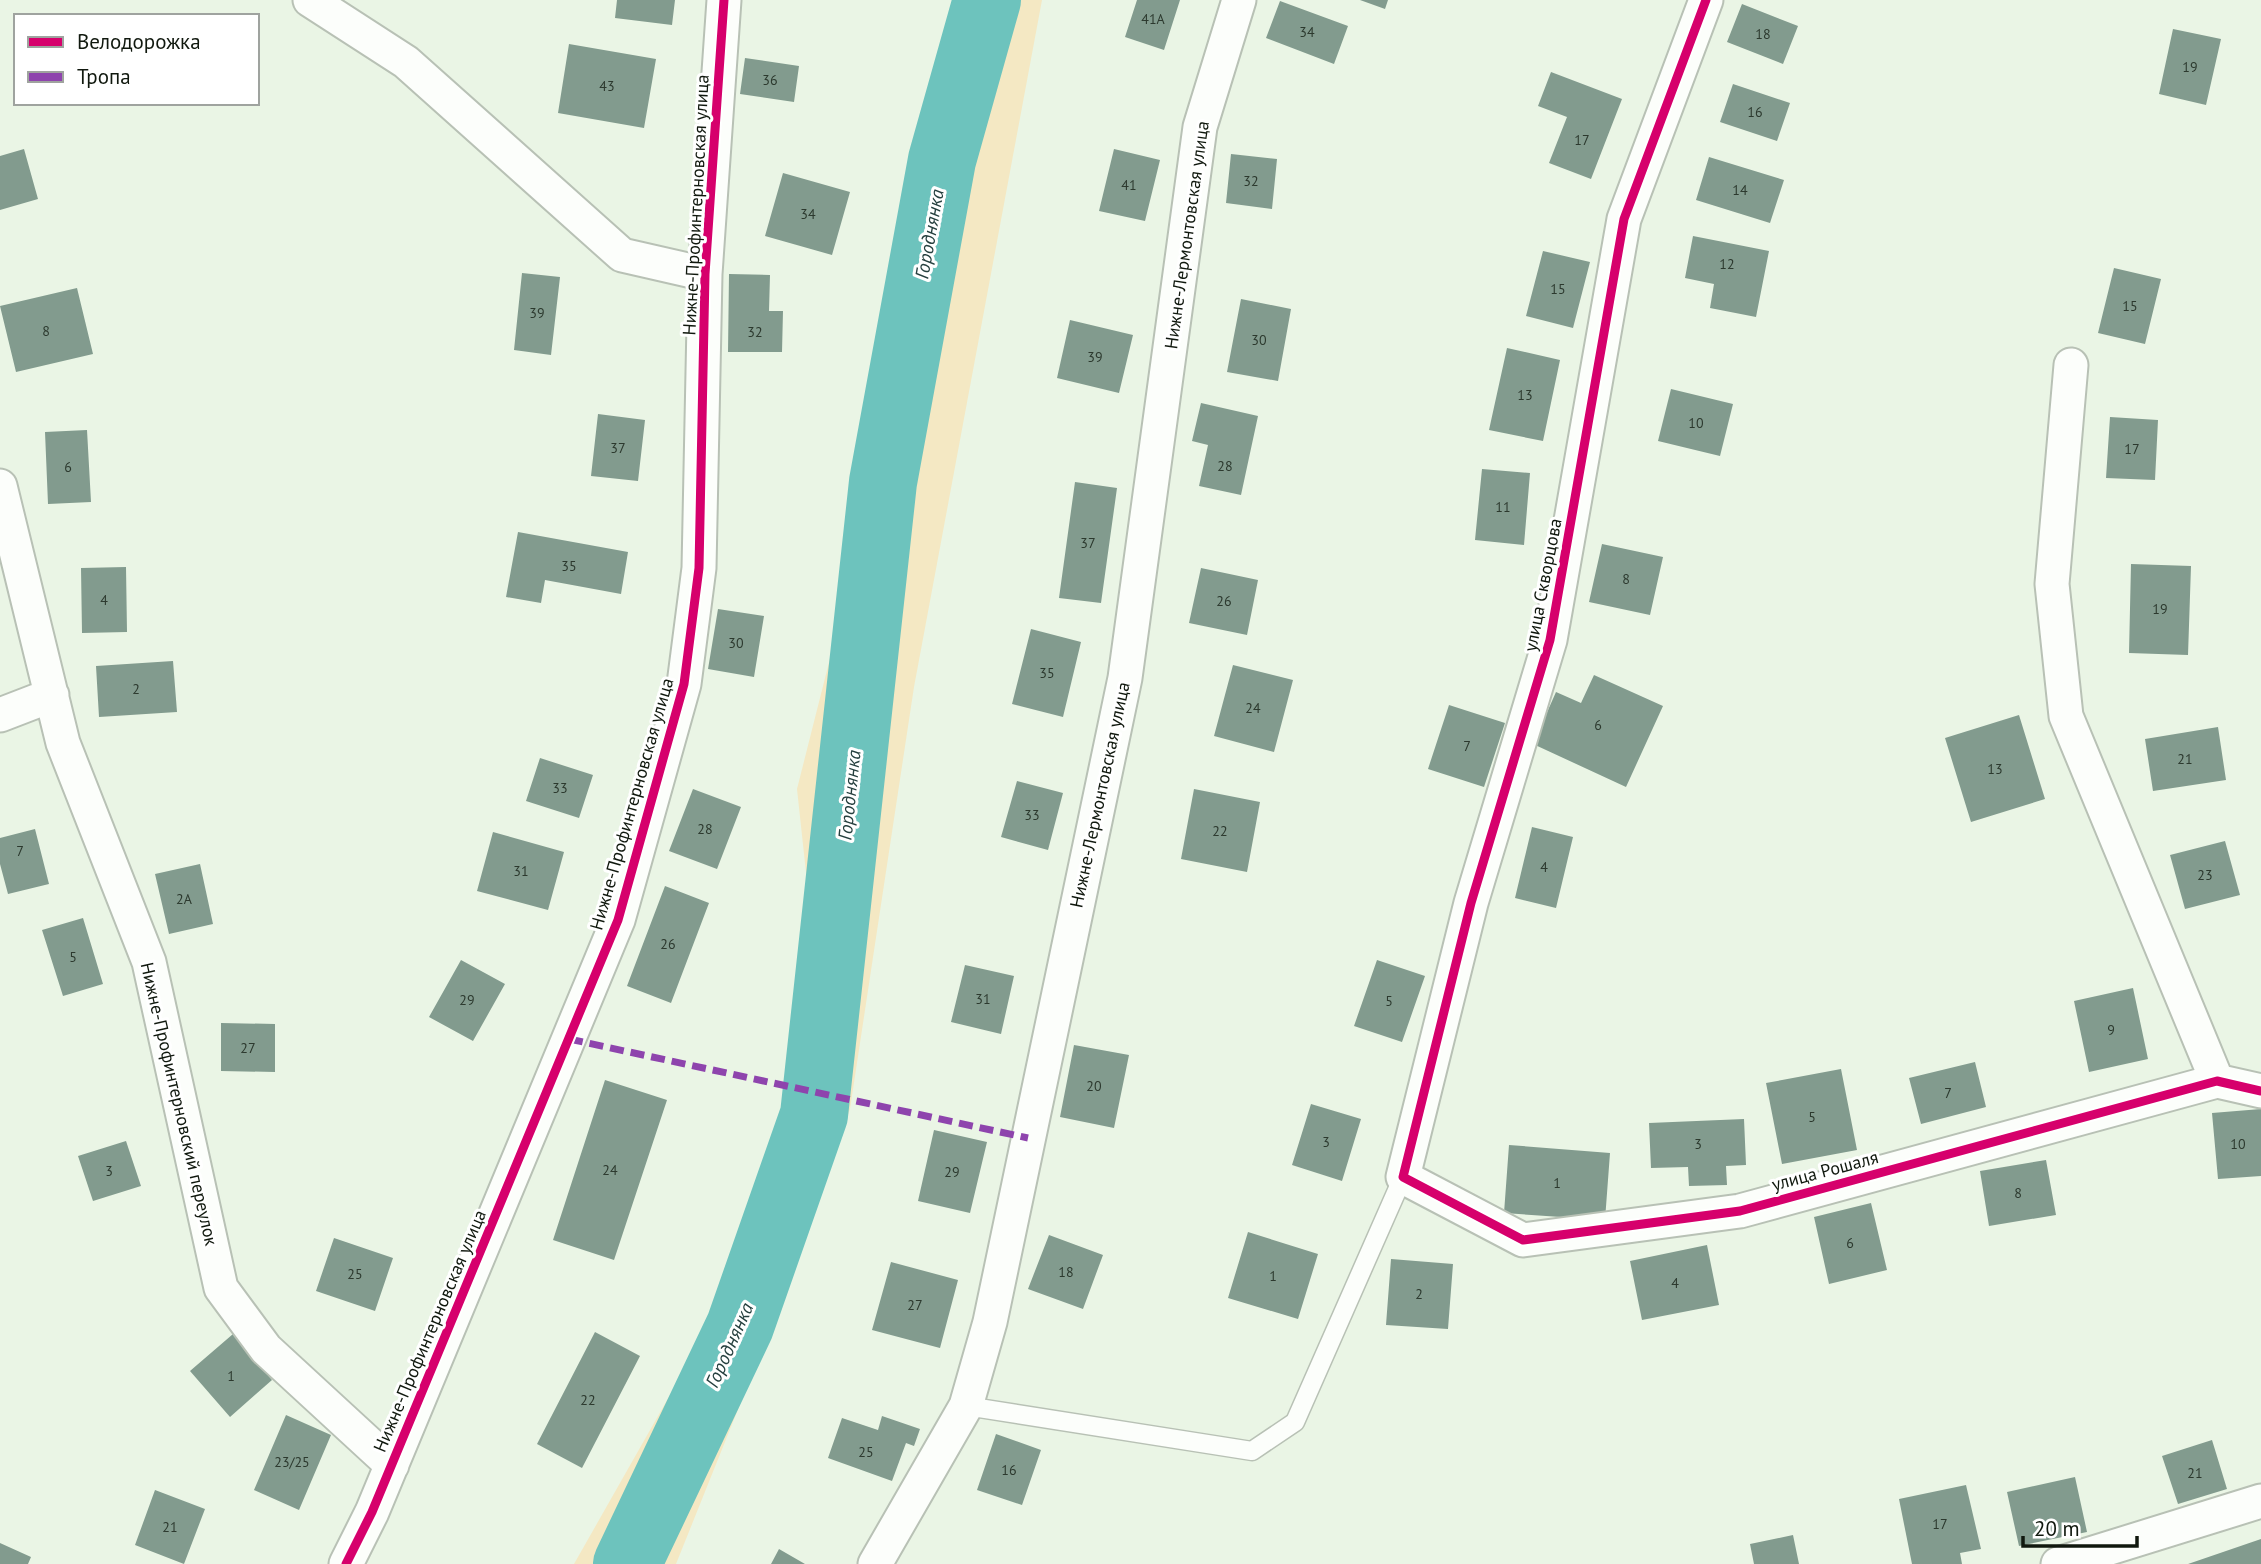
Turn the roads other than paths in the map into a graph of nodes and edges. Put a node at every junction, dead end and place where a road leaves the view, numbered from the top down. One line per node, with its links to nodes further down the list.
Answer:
1 (310, 0): 5 (street)
2 (724, 0): 5 (street, Нижне-Профинтерновская улица)
3 (1239, 0): 13 (street, Нижне-Лермонтовская улица)
4 (1706, 0): 12 (street, улица Скворцова)
5 (705, 274): 14 (street, Нижне-Профинтерновская улица)
6 (2071, 365): 10 (street)
7 (0, 486): 8 (street, Нижне-Профинтерновский переулок)
8 (52, 695): 9 (street); 14 (street, Нижне-Профинтерновский переулок)
9 (0, 715)
10 (2217, 1081): 11 (street, улица Рошаля); 12 (street, улица Рошаля)
11 (2261, 1091)
12 (1403, 1177): 13 (lane)
13 (966, 1406): 17 (street, Нижне-Лермонтовская улица)
14 (391, 1465): 16 (street, Нижне-Профинтерновская улица)
15 (2261, 1501): 18 (street)
16 (346, 1564)
17 (875, 1564)
18 (2058, 1564)

